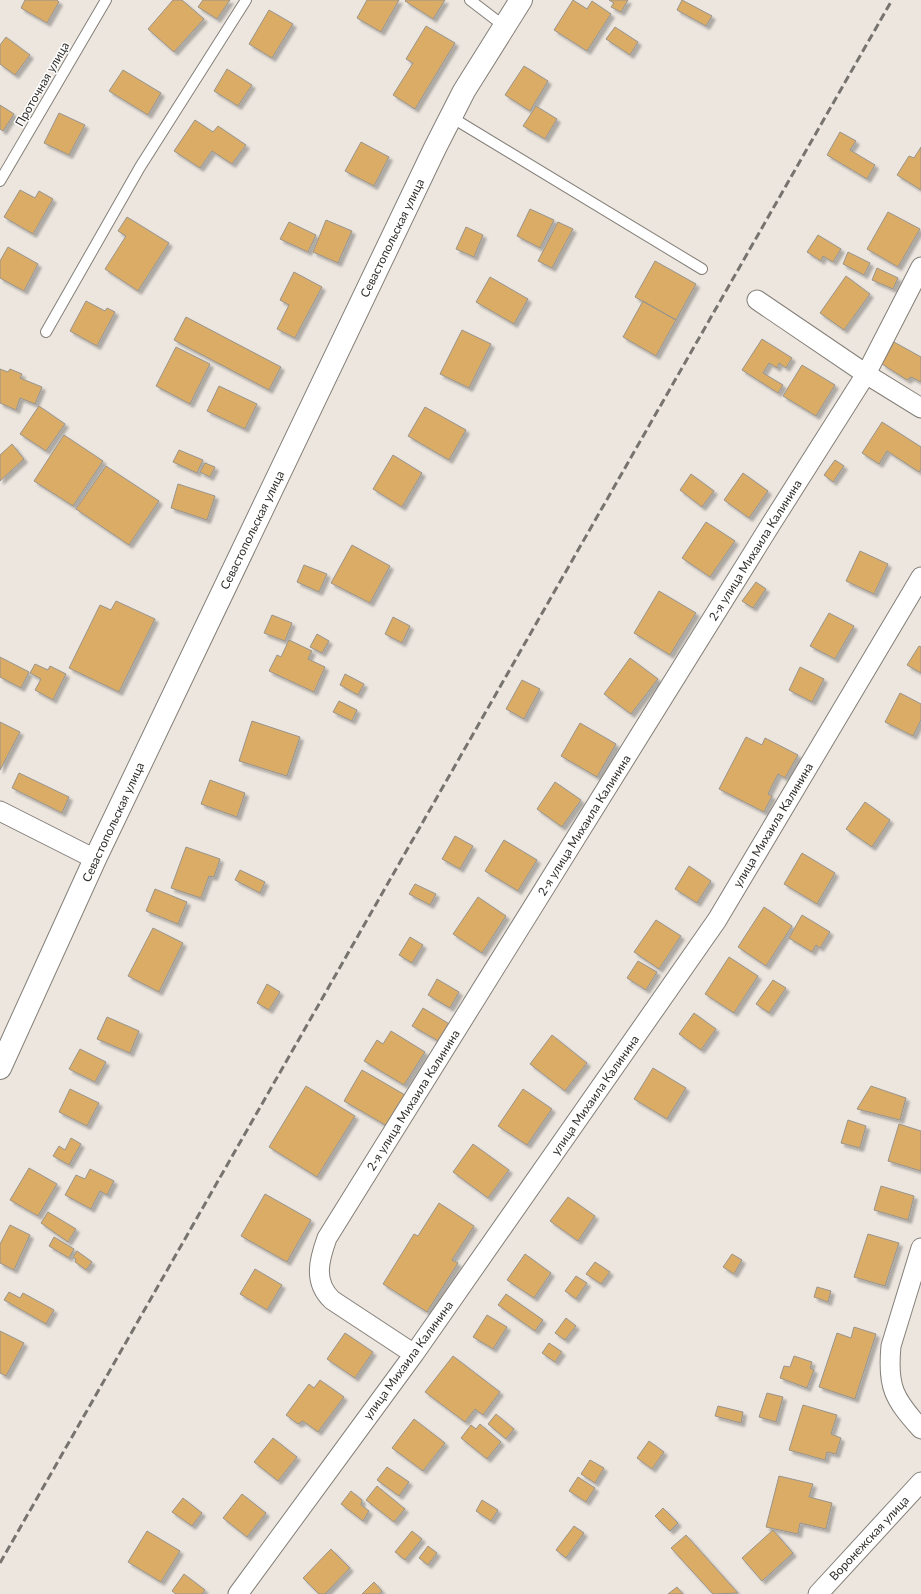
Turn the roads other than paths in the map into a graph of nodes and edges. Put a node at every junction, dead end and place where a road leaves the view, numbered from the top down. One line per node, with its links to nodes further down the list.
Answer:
1 (106, 0): 7 (lane, Проточная улица)
2 (246, 0): 11 (lane)
3 (470, 0): 5 (lane)
4 (521, 0): 5 (street, Севастопольская улица)
5 (504, 26): 6 (street, Севастопольская улица)
6 (451, 117): 9 (lane); 16 (street, Севастопольская улица)
7 (0, 181)
8 (921, 267): 12 (street, 2-я улица Михаила Калинина)
9 (702, 270)
10 (757, 300): 12 (street)
11 (46, 332)
12 (866, 374): 13 (street); 19 (street, 2-я улица Михаила Калинина)
13 (921, 408)
14 (921, 577): 19 (street, улица Михаила Калинина)
15 (0, 811): 16 (street)
16 (95, 859): 17 (street, Севастопольская улица)
17 (0, 1068)
18 (921, 1248): 20 (street)
19 (414, 1354): 23 (street, улица Михаила Калинина)
20 (921, 1429)
21 (921, 1482): 22 (street, Воронежская улица)
22 (819, 1593)
23 (238, 1594)

